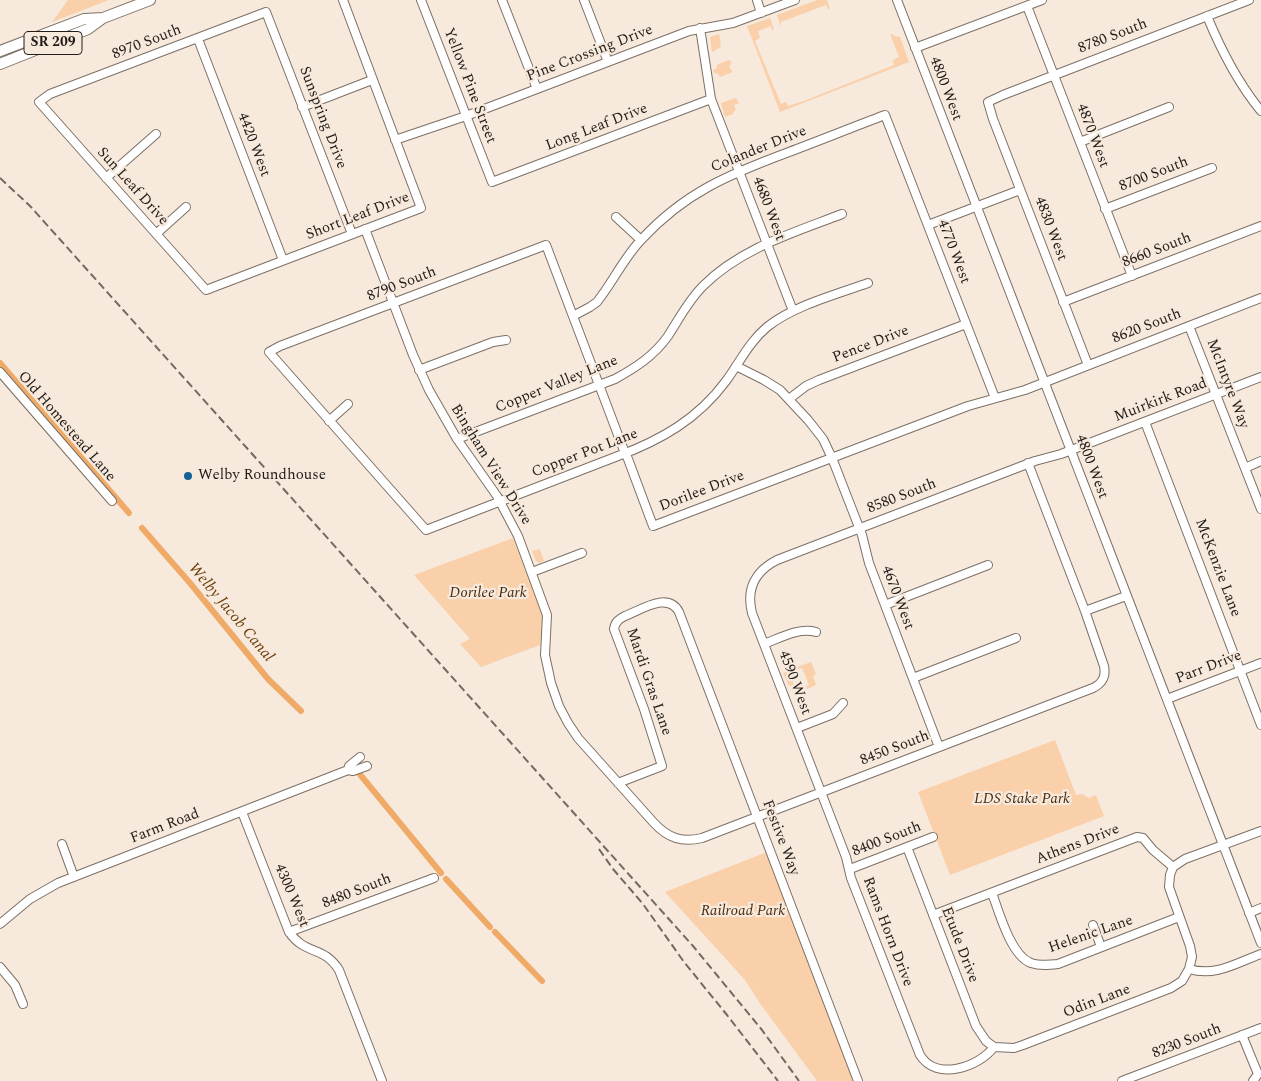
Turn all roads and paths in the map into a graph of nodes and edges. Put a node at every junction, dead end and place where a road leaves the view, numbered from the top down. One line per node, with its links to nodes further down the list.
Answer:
1 (150, 0): 15 (main road, SR 209)
2 (343, 0): 23 (street, Short Leaf Drive)
3 (421, 0): 32 (street, Yellow Pine Street)
4 (502, 0): 24 (street)
5 (584, 0): 20 (street)
6 (756, 0): 13 (street)
7 (795, 0): 13 (street, Pine Crossing Drive)
8 (897, 0): 18 (street, 4800 West)
9 (1042, 0): 11 (street)
10 (1249, 0): 14 (street, 8780 South)
11 (1027, 6): 18 (street); 22 (street, 4870 West)
12 (266, 12): 17 (street, 8970 South); 28 (street, Sunspring Drive)
13 (761, 13): 16 (street, Pine Crossing Drive)
14 (1207, 16): 22 (street, 8780 South); 30 (street)
15 (103, 18): 19 (main road, SR 209); 21 (main road, SR 209)
16 (700, 28): 20 (street, Pine Crossing Drive); 25 (street, 4680 West)
17 (198, 39): 26 (street, 8970 South); 54 (street, 4420 West)
18 (915, 48): 41 (street, 4800 West)
19 (0, 52)
20 (608, 62): 24 (street, Pine Crossing Drive)
21 (0, 64)
22 (1054, 75): 27 (street, 8780 South); 35 (street, 4870 West)
23 (372, 80): 28 (street); 34 (street, Short Leaf Drive)
24 (537, 89): 32 (street, Pine Crossing Drive)
25 (711, 99): 37 (street, 4680 West); 39 (street, Long Leaf Drive)
26 (40, 102): 38 (street, Sun Leaf Drive)
27 (988, 102): 40 (street, 4830 West)
28 (302, 107): 50 (street, Sunspring Drive)
29 (1169, 108): 35 (street)
30 (1261, 111)
31 (885, 115): 37 (street, Colander Drive); 46 (street, 4770 West)
32 (466, 116): 34 (street, Pine Crossing Drive); 39 (street, Yellow Pine Street)
33 (156, 134): 38 (street)
34 (395, 140): 48 (street, Short Leaf Drive)
35 (1080, 142): 43 (street, 4870 West)
36 (1212, 168): 43 (street, 8700 South)
37 (739, 171): 51 (street, Colander Drive); 52 (street, 4680 West)
38 (106, 178): 49 (street, Sun Leaf Drive)
39 (492, 182)
40 (1020, 190): 41 (street); 59 (street, 4830 West)
41 (976, 206): 46 (street); 72 (street, 4800 West)
42 (186, 207): 49 (street)
43 (1106, 209): 55 (street, 4870 West)
44 (842, 214): 52 (street, Copper Valley Lane)
45 (616, 217): 51 (street)
46 (928, 225): 63 (street, 4770 West)
47 (1261, 226): 55 (street, 8660 South)
48 (365, 229): 50 (street, Short Leaf Drive); 60 (street, Bingham View Drive)
49 (156, 234): 57 (street, Sun Leaf Drive)
50 (352, 234): 54 (street, Short Leaf Drive)
51 (641, 240): 62 (street, Colander Drive)
52 (766, 243): 61 (street, 4680 West); 73 (street, Copper Valley Lane)
53 (546, 244): 60 (street, 8790 South); 62 (street, Dorilee Drive)
54 (284, 260): 57 (street, Short Leaf Drive)
55 (1132, 276): 59 (street, 8660 South)
56 (868, 283): 61 (street, Copper Pot Lane)
57 (206, 290)
58 (1261, 298): 64 (street, 8620 South)
59 (1063, 302): 67 (street, 4830 West)
60 (393, 303): 66 (street, 8790 South); 69 (street, Bingham View Drive)
61 (793, 311): 68 (street, Copper Pot Lane)
62 (573, 316): 73 (street, Dorilee Drive)
63 (966, 324): 75 (street, 4770 West); 76 (street, Pence Drive)
64 (1189, 326): 67 (street, 8620 South); 74 (street, McIntyre Way)
65 (506, 340): 69 (street)
66 (269, 352): 78 (street, Copper Pot Lane)
67 (1088, 365): 72 (street, 8620 South)
68 (736, 366): 76 (street, 4670 West); 82 (street, Copper Pot Lane)
69 (420, 370): 80 (street, Bingham View Drive)
70 (0, 372): 87 (street, Old Homestead Lane)
71 (1261, 377): 74 (street, Muirkirk Road)
72 (1044, 382): 75 (street, Dorilee Drive); 81 (street, 4800 West)
73 (600, 385): 80 (street, Copper Valley Lane); 82 (street, Dorilee Drive)
74 (1216, 394): 79 (street, Muirkirk Road); 86 (street, McIntyre Way)
75 (995, 398): 83 (street, Dorilee Drive)
76 (789, 399): 83 (street, 4670 West)
77 (348, 404): 78 (street)
78 (329, 421): 88 (street, Copper Pot Lane)
79 (1145, 422): 81 (street, Muirkirk Road); 103 (street, McKenzie Lane)
80 (457, 439): 88 (street, Bingham View Drive)
81 (1070, 450): 85 (street, 8580 South); 95 (street, 4800 West)
82 (626, 453): 83 (street, Dorilee Drive); 88 (street, Copper Pot Lane)
83 (832, 458): 90 (street, 4670 West)
84 (1261, 462): 86 (street)
85 (1028, 463): 90 (street, 8580 South); 98 (street)
86 (1245, 468): 89 (street, McIntyre Way)
87 (112, 500)
88 (500, 501): 93 (street, Bingham View Drive)
89 (1261, 509)
90 (859, 528): 94 (street, 8580 South); 97 (street, 4670 West)
91 (582, 553): 93 (street)
92 (988, 565): 97 (street)
93 (532, 572): 113 (street, Bingham View Drive)
94 (752, 583): 101 (street, 4590 West)
95 (1126, 596): 98 (street); 105 (street, 4800 West)
96 (674, 605): 113 (street, Mardi Gras Lane); 116 (street, Festive Way)
97 (885, 605): 104 (street, 4670 West)
98 (1086, 611): 109 (street, 8450 South)
99 (816, 632): 101 (street)
100 (1016, 638): 104 (street)
101 (764, 644): 108 (street, 4590 West)
102 (1261, 663): 103 (street, Parr Drive)
103 (1241, 670): 105 (street, Parr Drive); 107 (street, McKenzie Lane)
104 (913, 678): 109 (street, 4670 West)
105 (1167, 699): 121 (street, 4800 West)
106 (843, 703): 108 (street)
107 (1261, 725)
108 (796, 728): 114 (street, 4590 West)
109 (939, 747): 114 (street, 8450 South)
110 (360, 757): 112 (street)
111 (367, 766): 112 (street, Farm Road)
112 (348, 770): 115 (street, Farm Road)
113 (618, 783): 119 (street, Bingham View Drive)
114 (821, 792): 116 (street, 8450 South); 124 (street, Rams Horn Drive)
115 (242, 812): 125 (street, Farm Road); 134 (street, 4300 West)
116 (757, 816): 119 (street, 8450 South); 146 (street, Festive Way)
117 (1261, 831): 121 (street)
118 (933, 837): 122 (street, 8400 South)
119 (693, 840)
120 (62, 844): 125 (street)
121 (1224, 844): 123 (street); 129 (street, 4800 West)
122 (907, 847): 124 (street, 8400 South); 130 (street, Etude Drive)
123 (1173, 867): 127 (street, Athens Drive); 131 (street)
124 (850, 869): 143 (street, Rams Horn Drive)
125 (74, 877): 132 (street, Farm Road)
126 (434, 878): 134 (street, 8480 South)
127 (992, 893): 130 (street, Athens Drive); 136 (street, Helenic Lane)
128 (1261, 908): 129 (street)
129 (1249, 913): 135 (street, 4800 West)
130 (934, 915): 143 (street, Etude Drive)
131 (1180, 918): 136 (street, Helenic Lane); 139 (street)
132 (0, 924)
133 (1093, 925): 136 (street)
134 (289, 932): 145 (street, 4300 West)
135 (1261, 942)
136 (1102, 947)
137 (1261, 954): 139 (street)
138 (0, 966): 140 (street)
139 (1190, 969): 143 (street, Odin Lane)
140 (23, 1004)
141 (1261, 1028): 142 (street, 8230 South)
142 (1242, 1035): 144 (street); 147 (street, 8230 South)
143 (994, 1047)
144 (1255, 1078)
145 (382, 1081)
146 (858, 1081)
147 (1122, 1081)

